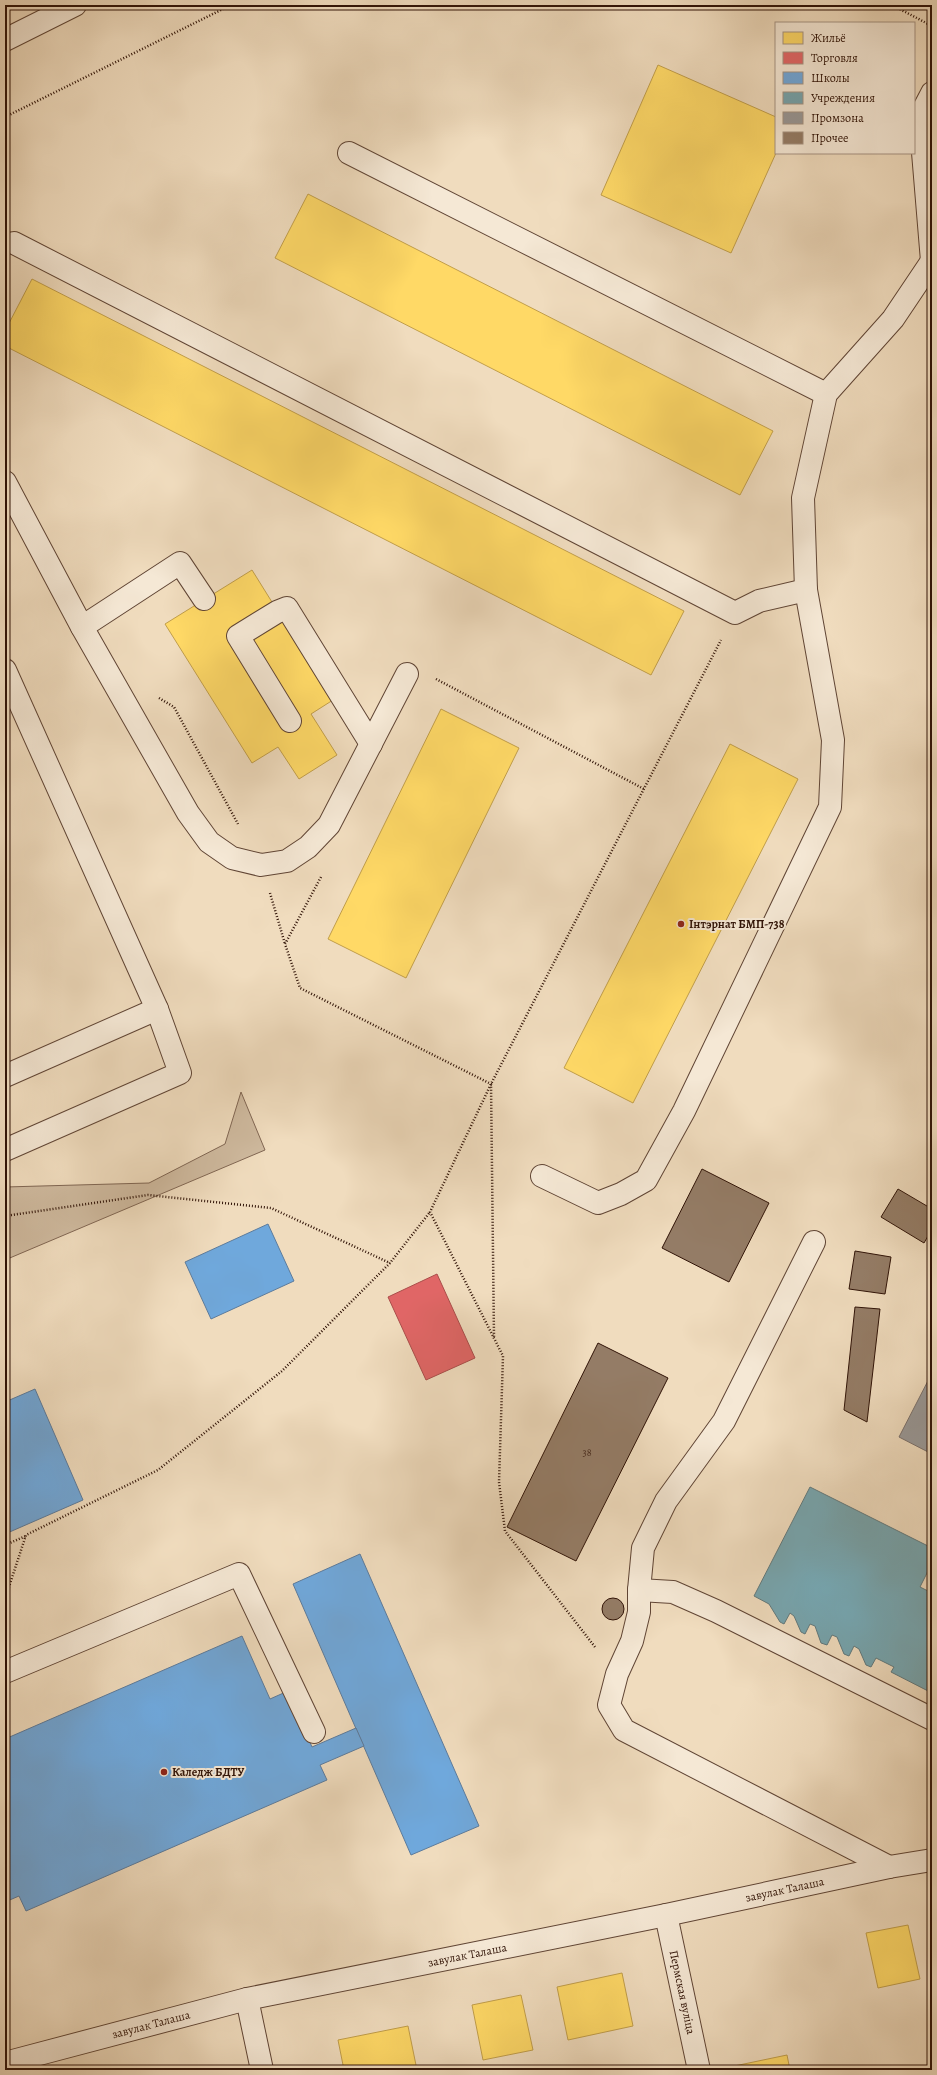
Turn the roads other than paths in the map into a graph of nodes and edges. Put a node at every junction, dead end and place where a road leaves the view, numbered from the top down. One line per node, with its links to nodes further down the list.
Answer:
1 (75, 5): 2 (street)
2 (5, 40)
3 (932, 93): 6 (street)
4 (349, 153): 7 (street)
5 (14, 243): 9 (street)
6 (932, 261): 7 (street)
7 (826, 394): 9 (street)
8 (5, 482): 11 (street)
9 (806, 590): 19 (street)
10 (204, 599): 11 (street)
11 (82, 627): 15 (street)
12 (5, 670): 16 (street)
13 (407, 674): 15 (street)
14 (290, 721): 15 (street)
15 (371, 744)
16 (157, 1009): 17 (street); 18 (street)
17 (5, 1076)
18 (5, 1150)
19 (542, 1176)
20 (814, 1242): 21 (street)
21 (639, 1590): 23 (street); 26 (street)
22 (5, 1672): 24 (street)
23 (932, 1719)
24 (314, 1732)
25 (932, 1860): 26 (street, завулак Талаша)
26 (889, 1867): 27 (street, завулак Талаша)
27 (666, 1915): 28 (street, завулак Талаша); 31 (street, Пермская вуліца)
28 (247, 1999): 29 (street, завулак Талаша); 30 (street)
29 (5, 2062)
30 (262, 2070)
31 (699, 2070)

